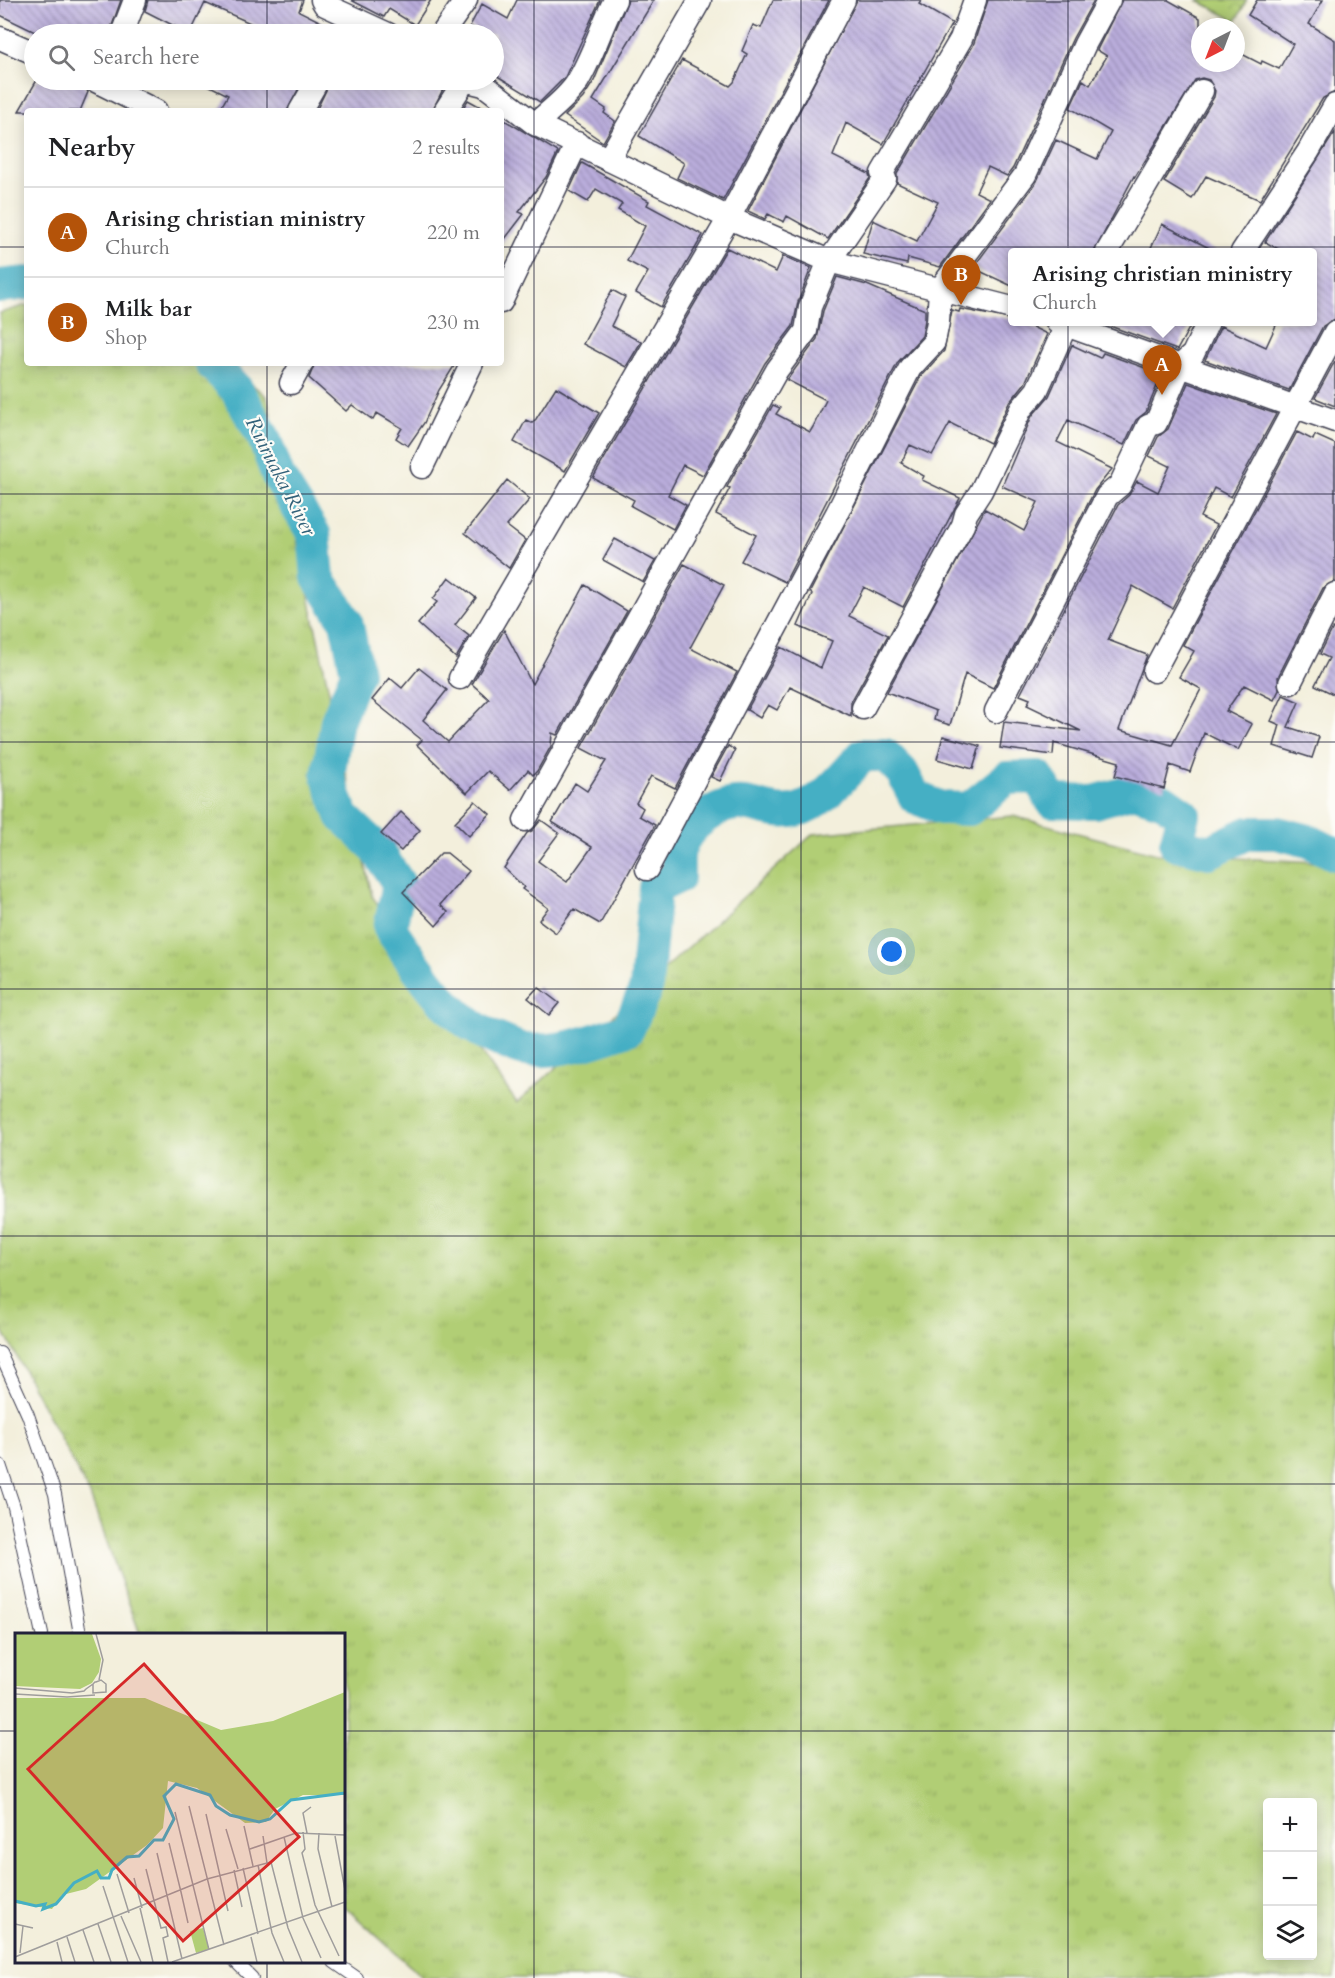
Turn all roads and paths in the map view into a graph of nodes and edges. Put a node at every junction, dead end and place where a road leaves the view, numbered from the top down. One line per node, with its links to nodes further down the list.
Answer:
1 (135, 0): 9 (street)
2 (321, 0): 10 (street)
3 (466, 0): 11 (street)
4 (615, 0): 23 (street)
5 (700, 0): 25 (street)
6 (844, 0): 26 (street)
7 (975, 0): 29 (street)
8 (1109, 0): 30 (street)
9 (126, 24)
10 (349, 24)
11 (449, 24)
12 (0, 38): 13 (street)
13 (24, 49)
14 (118, 90): 20 (street)
15 (312, 90): 21 (street)
16 (458, 90): 22 (street)
17 (491, 90): 23 (street)
18 (1202, 91): 27 (street)
19 (1335, 105): 28 (street)
20 (150, 108)
21 (302, 108)
22 (447, 108)
23 (535, 124): 24 (street)
24 (578, 143): 25 (street); 31 (street)
25 (608, 160): 26 (street)
26 (729, 218): 29 (street); 46 (street)
27 (1109, 248)
28 (1245, 248)
29 (830, 261): 30 (street); 50 (street)
30 (939, 289): 32 (street); 51 (street)
31 (504, 296)
32 (1008, 308)
33 (1062, 326): 48 (street)
34 (1075, 326): 37 (street)
35 (1206, 326): 37 (street)
36 (1335, 332): 41 (street)
37 (1180, 365): 41 (street); 49 (street)
38 (300, 366): 40 (street)
39 (471, 366): 43 (street)
40 (291, 383)
41 (1294, 406): 42 (street); 45 (street)
42 (1335, 421)
43 (422, 467)
44 (1335, 594): 47 (street)
45 (1154, 671)
46 (460, 678)
47 (1290, 683)
48 (863, 708)
49 (996, 711)
50 (525, 820)
51 (647, 869)
52 (0, 1353): 55 (lane)
53 (0, 1465): 54 (lane)
54 (42, 1633)
55 (80, 1633)
56 (237, 1963): 58 (lane)
57 (335, 1963): 59 (lane)
58 (252, 1978)
59 (357, 1978)

